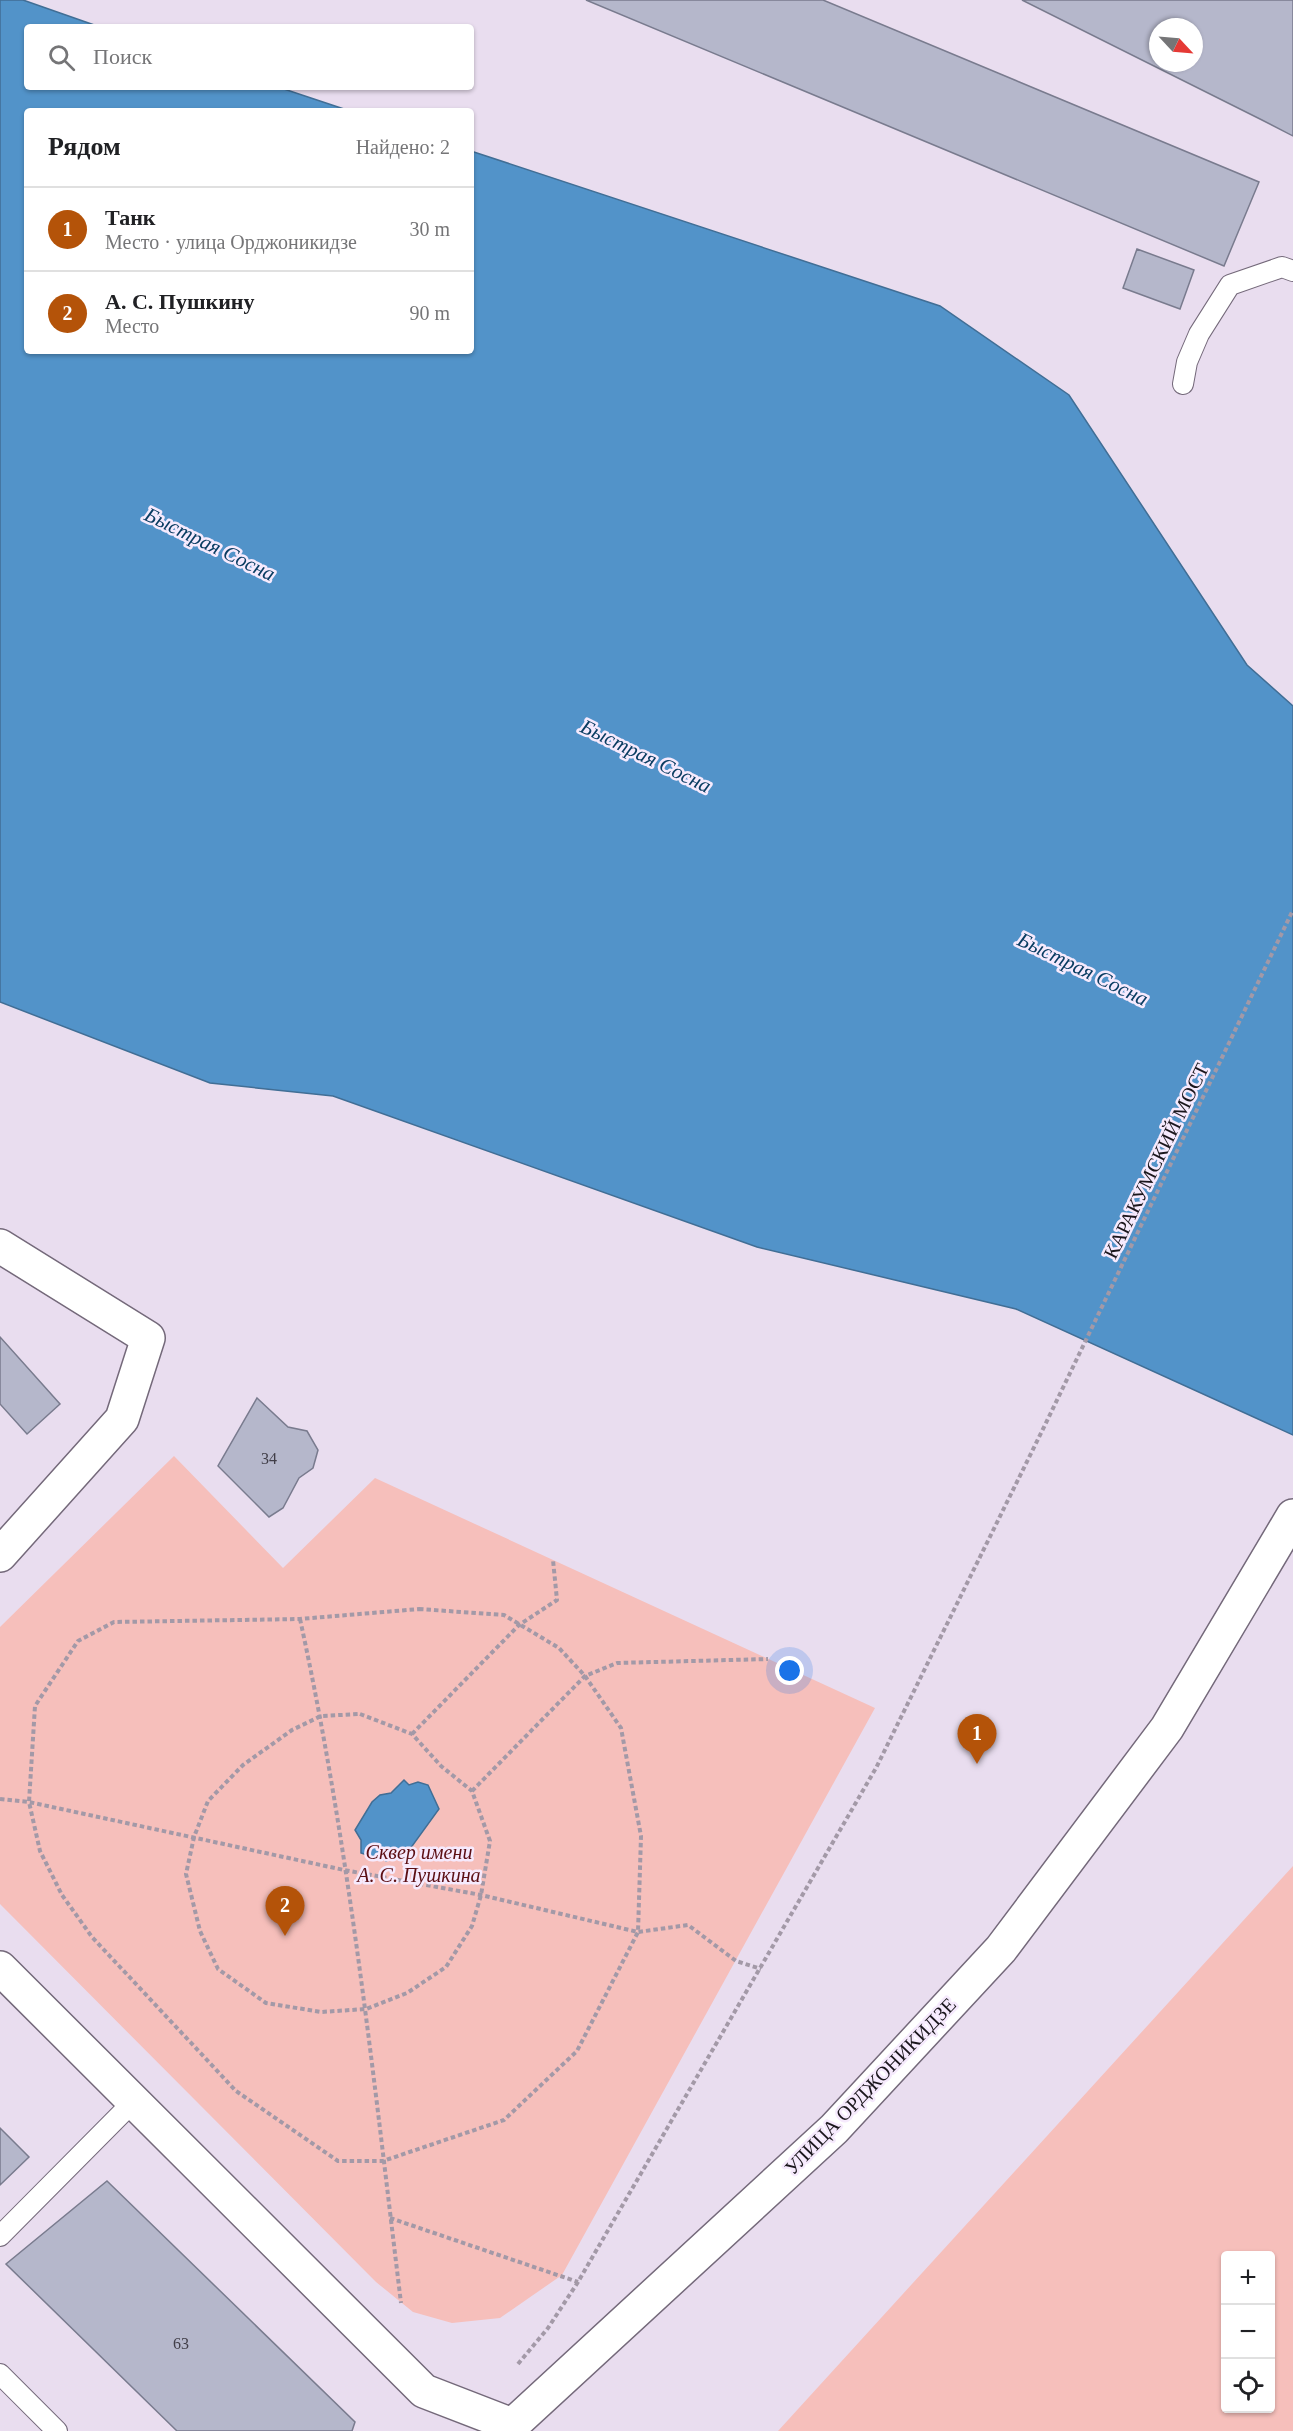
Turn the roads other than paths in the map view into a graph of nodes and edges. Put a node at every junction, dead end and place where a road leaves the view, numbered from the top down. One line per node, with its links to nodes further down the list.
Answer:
1 (1293, 271): 2 (lane)
2 (1183, 384)
3 (0, 1246): 5 (main road)
4 (1293, 1516): 10 (main road, УЛИЦА ОРДЖОНИКИДЗЕ)
5 (0, 1555)
6 (0, 1968): 7 (main road)
7 (135, 2100): 8 (lane); 10 (main road)
8 (0, 2236)
9 (0, 2374): 11 (lane)
10 (509, 2428)
11 (57, 2431)

